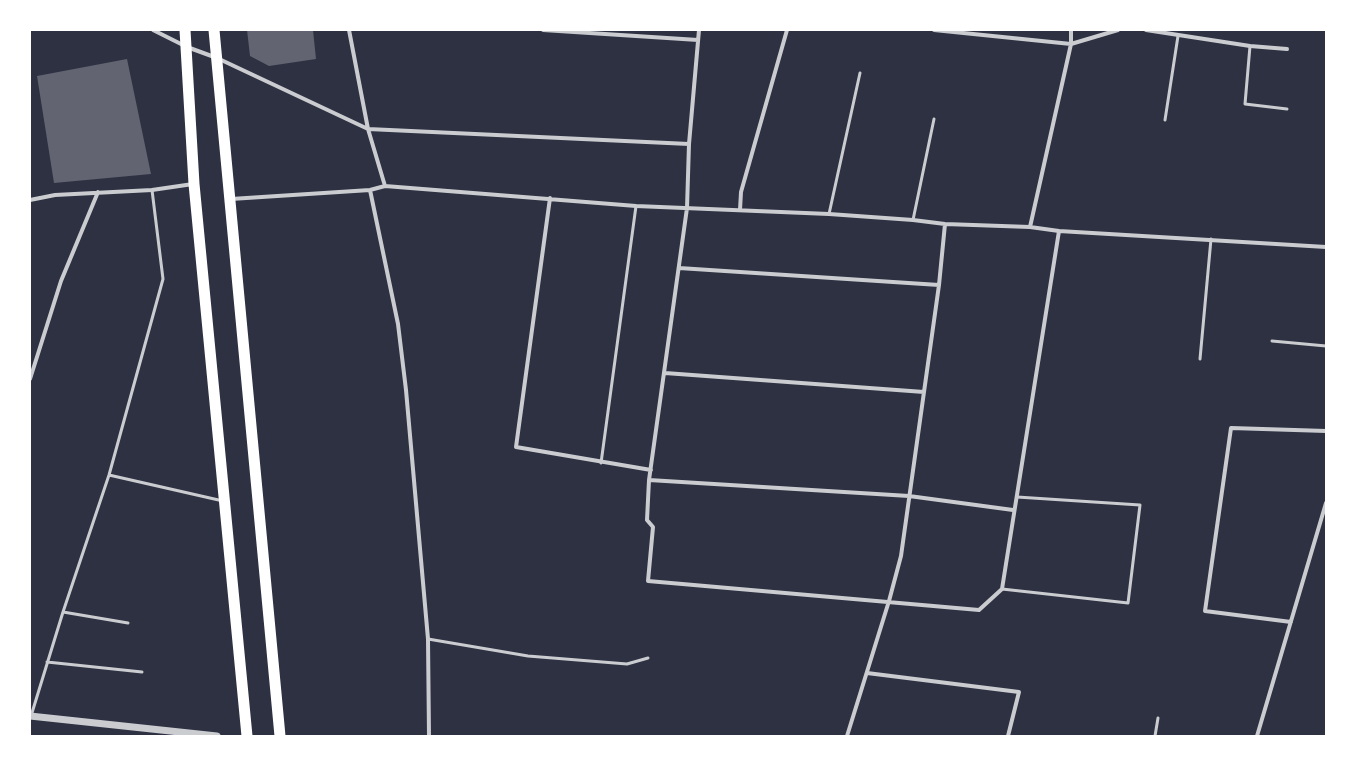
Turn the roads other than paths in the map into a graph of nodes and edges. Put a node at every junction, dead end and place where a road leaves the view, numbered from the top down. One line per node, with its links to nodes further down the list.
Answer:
1 (153, 30): 17 (street)
2 (185, 30): 17 (highway)
3 (214, 30): 19 (highway)
4 (349, 30): 24 (street)
5 (543, 30): 14 (street)
6 (699, 30): 14 (street)
7 (787, 30): 36 (street)
8 (934, 30): 12 (street)
9 (1071, 30): 15 (street)
10 (1118, 30): 15 (street)
11 (1146, 30): 13 (street)
12 (972, 32): 15 (street)
13 (1178, 36): 16 (street); 23 (lane)
14 (698, 40): 25 (street)
15 (1071, 44): 40 (street)
16 (1250, 46): 18 (street); 21 (lane)
17 (186, 47): 19 (street); 26 (highway)
18 (1287, 49)
19 (217, 58): 24 (street); 32 (highway)
20 (860, 74): 37 (lane)
21 (1287, 109)
22 (934, 119): 38 (lane)
23 (1165, 120)
24 (368, 129): 25 (street); 27 (street)
25 (689, 144): 35 (street)
26 (194, 184): 28 (street); 59 (highway)
27 (386, 186): 29 (street); 31 (street)
28 (152, 190): 30 (street); 55 (lane)
29 (370, 190): 32 (street); 67 (street)
30 (98, 192): 33 (street); 50 (street)
31 (550, 198): 34 (street); 53 (street)
32 (231, 199): 76 (highway)
33 (30, 200)
34 (636, 206): 35 (street); 53 (lane)
35 (687, 208): 36 (street); 44 (street)
36 (740, 210): 37 (street)
37 (829, 214): 38 (street)
38 (913, 220): 39 (street)
39 (945, 224): 40 (street); 45 (street)
40 (1030, 228): 41 (street)
41 (1059, 231): 42 (street); 58 (street)
42 (1210, 239): 43 (street); 48 (lane)
43 (1326, 247)
44 (679, 268): 45 (street); 49 (street)
45 (939, 285): 51 (street)
46 (1272, 341): 47 (lane)
47 (1326, 346)
48 (1200, 359)
49 (665, 373): 51 (street); 54 (street)
50 (30, 379)
51 (924, 392): 57 (street)
52 (1326, 431): 65 (street)
53 (601, 463): 54 (street)
54 (650, 470): 56 (street)
55 (109, 475): 59 (lane); 64 (lane)
56 (649, 480): 57 (street); 63 (street)
57 (908, 496): 61 (street); 63 (street)
58 (1017, 497): 61 (street); 62 (lane)
59 (224, 502): 75 (highway)
60 (1326, 503): 65 (street)
61 (1014, 510): 62 (street)
62 (1002, 589): 63 (street)
63 (888, 601): 71 (street)
64 (63, 612): 66 (lane); 69 (lane)
65 (1291, 622): 81 (street)
66 (128, 623)
67 (428, 639): 68 (lane); 77 (street)
68 (648, 658)
69 (47, 662): 70 (lane); 72 (lane)
70 (142, 672)
71 (866, 673): 78 (street); 79 (street)
72 (30, 717): 74 (street)
73 (1158, 718): 80 (lane)
74 (216, 736)
75 (247, 736)
76 (280, 736)
77 (429, 736)
78 (847, 736)
79 (1008, 736)
80 (1155, 736)
81 (1257, 736)

